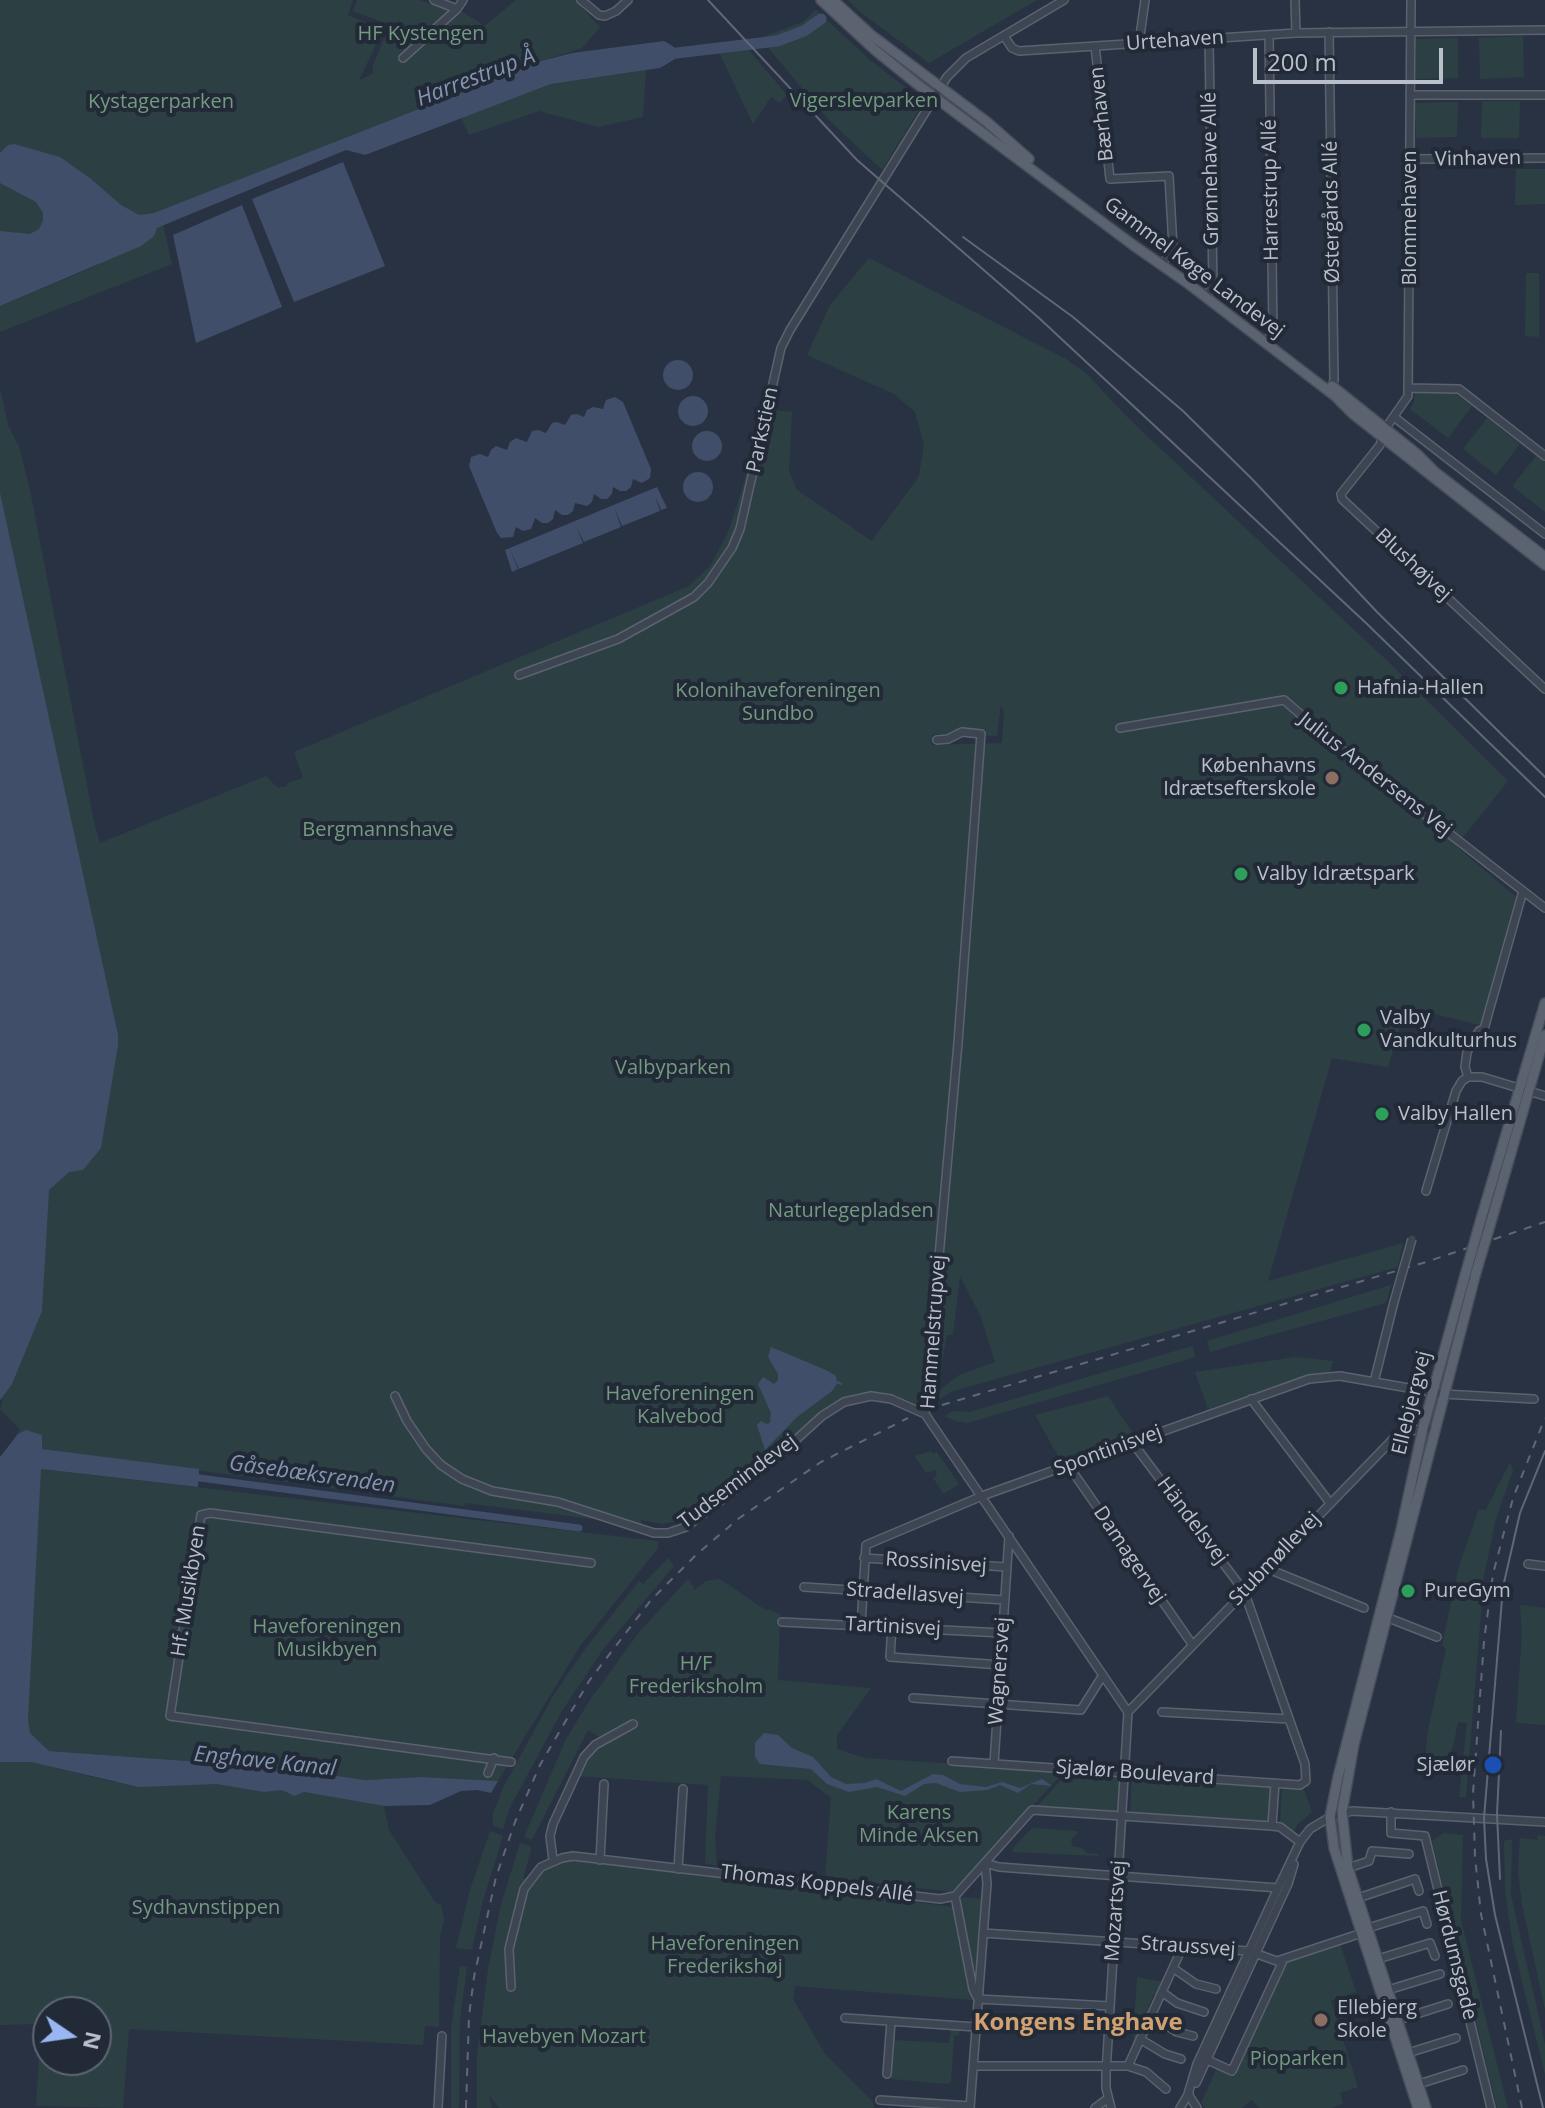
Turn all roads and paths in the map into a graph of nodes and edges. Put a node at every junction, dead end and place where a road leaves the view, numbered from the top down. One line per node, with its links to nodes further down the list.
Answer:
1 (434, 0): 11 (street)
2 (463, 0): 11 (street)
3 (581, 0): 4 (street)
4 (628, 0)
5 (821, 0): 10 (main road, Gammel Køge Landevej)
6 (1064, 0): 17 (street, Parkstien)
7 (1145, 0): 19 (street)
8 (1295, 0): 15 (street)
9 (1411, 0): 13 (street, Blommehaven)
10 (837, 8): 22 (main road, Gammel Køge Landevej); 25 (main road, Gammel Køge Landevej)
11 (457, 9): 21 (street)
12 (1545, 30): 13 (street, Urtehaven)
13 (1411, 31): 14 (street, Urtehaven); 23 (street, Blommehaven)
14 (1329, 32): 15 (street, Urtehaven); 32 (street, Østergårds Allé)
15 (1296, 33): 16 (street, Urtehaven)
16 (1269, 35): 18 (street, Urtehaven); 30 (street, Harrestrup Allé)
17 (1004, 36): 20 (street, Urtehaven); 22 (street, Parkstien)
18 (1209, 39): 19 (street, Urtehaven); 29 (street, Grønnehave Allé)
19 (1139, 43): 20 (street, Urtehaven)
20 (1095, 46): 28 (street, Bærhaven)
21 (403, 58)
22 (941, 87): 25 (street, Parkstien); 28 (main road, Gammel Køge Landevej)
23 (1410, 95): 24 (street); 27 (street, Blommehaven)
24 (1545, 95)
25 (934, 97): 29 (main road, Gammel Køge Landevej); 39 (street, Parkstien)
26 (1545, 158): 27 (street, Vinhaven)
27 (1410, 159): 31 (street, Blommehaven)
28 (1165, 260): 29 (main road, Gammel Køge Landevej)
29 (1207, 294): 30 (main road, Gammel Køge Landevej)
30 (1267, 341): 32 (main road, Gammel Køge Landevej)
31 (1408, 388): 33 (street, Blommehaven); 35 (street)
32 (1331, 389): 34 (main road, Gammel Køge Landevej)
33 (1394, 417): 34 (street, Blommehaven); 36 (street)
34 (1383, 433): 37 (main road, Gammel Køge Landevej); 38 (main road, Gammel Køge Landevej); 40 (street, Blushøjvej)
35 (1545, 456)
36 (1545, 534)
37 (1545, 557)
38 (1545, 565)
39 (519, 675)
40 (1545, 689)
41 (1120, 728): 43 (street, Julius Andersens Vej)
42 (937, 740): 58 (street, Hammelstrupvej)
43 (1523, 891): 44 (street, Julius Andersens Vej); 47 (street)
44 (1545, 908)
45 (1545, 1003): 48 (main road, Ellebjergvej)
46 (1545, 1035): 48 (main road, Ellebjergvej)
47 (1468, 1077): 48 (street); 50 (street)
48 (1525, 1090): 49 (street); 52 (main road, Ellebjergvej, bridge); 52 (main road, Ellebjergvej, bridge)
49 (1545, 1096)
50 (1426, 1191)
51 (1412, 1239): 53 (street, bridge)
52 (1470, 1277): 54 (main road, Ellebjergvej)
53 (1374, 1382): 54 (street, Spontinisvej); 56 (street, Spontinisvej)
54 (1438, 1393): 57 (street, Spontinisvej); 59 (main road, Ellebjergvej)
55 (395, 1396): 58 (street, Tudsemindevej)
56 (1251, 1399): 60 (street, Spontinisvej); 63 (street)
57 (1534, 1399)
58 (925, 1414): 62 (street, Hammelstrupvej)
59 (1428, 1429): 63 (street, Stubmøllevej); 76 (main road, Ellebjergvej); 104 (main road, Ellebjergvej)
60 (1132, 1442): 61 (street, Spontinisvej); 73 (street, Händelsvej)
61 (1068, 1465): 62 (street, Spontinisvej); 82 (street, Damagervej)
62 (982, 1496): 64 (street, Hammelstrupvej); 65 (street, Spontinisvej)
63 (1330, 1503): 70 (street, Stubmøllevej)
64 (1009, 1536): 69 (street, Wagnersvej); 84 (street, Hammelstrupvej)
65 (864, 1558): 69 (street, Rossinisvej); 72 (street)
66 (591, 1563): 91 (street, Hf. Musikbyen)
67 (1528, 1564): 68 (street)
68 (1545, 1566)
69 (1007, 1567): 74 (street, Wagnersvej)
70 (1266, 1568): 73 (street, Stubmøllevej); 75 (street)
71 (804, 1587): 72 (street, Stradellasvej)
72 (862, 1591): 74 (street, Stradellasvej); 78 (street)
73 (1244, 1591): 82 (street, Stubmøllevej); 89 (street, Händelsvej)
74 (1005, 1600): 80 (street, Wagnersvej)
75 (1364, 1608)
76 (1386, 1617): 81 (street); 101 (main road, Ellebjergvej)
77 (782, 1622): 78 (street, Tartinisvej)
78 (861, 1625): 79 (street, Tartinisvej)
79 (892, 1626): 80 (street, Tartinisvej); 83 (street)
80 (1003, 1633): 83 (street, Wagnersvej)
81 (1437, 1637)
82 (1192, 1644): 87 (street, Stubmøllevej)
83 (1001, 1665): 86 (street, Wagnersvej)
84 (1103, 1675): 86 (street); 87 (street, Hammelstrupvej)
85 (913, 1698): 86 (street)
86 (998, 1704): 94 (street, Wagnersvej)
87 (1128, 1712): 95 (street, Mozartsvej)
88 (1162, 1712): 89 (street)
89 (1289, 1719): 98 (street, Händelsvej)
90 (633, 1724): 111 (street)
91 (494, 1758): 93 (street, Hf. Musikbyen); 96 (street)
92 (952, 1761): 94 (street)
93 (511, 1762)
94 (994, 1764): 95 (street, Sjælør Boulevard)
95 (1125, 1771): 97 (street, Sjælør Boulevard); 103 (street, Mozartsvej)
96 (488, 1773)
97 (1275, 1783): 98 (street, Sjælør Boulevard); 106 (street)
98 (1304, 1783)
99 (604, 1784): 112 (street)
100 (683, 1789): 115 (street)
101 (1342, 1812): 102 (street); 104 (street); 114 (main road, Ellebjergvej)
102 (1391, 1812): 105 (street); 107 (street)
103 (1122, 1816): 106 (street); 113 (street); 116 (street, Mozartsvej)
104 (1330, 1817): 109 (street); 122 (main road)
105 (1545, 1822)
106 (1272, 1826): 109 (street)
107 (1391, 1833): 108 (street, Hørdumsgade); 170 (street, Hørdumsgade)
108 (1379, 1834)
109 (1300, 1844): 117 (street); 126 (street)
110 (1409, 1854): 114 (street)
111 (553, 1860): 112 (street, Thomas Koppels Allé); 132 (street)
112 (600, 1860): 115 (street, Thomas Koppels Allé)
113 (985, 1863): 116 (street); 119 (street); 123 (street)
114 (1348, 1868): 120 (main road, Ellebjergvej)
115 (678, 1869): 119 (street, Thomas Koppels Allé)
116 (1119, 1876): 117 (street); 124 (street, Mozartsvej)
117 (1278, 1888): 126 (street)
118 (1419, 1891): 120 (street)
119 (955, 1896): 136 (street)
120 (1358, 1898): 122 (main road, Ellebjergvej)
121 (1427, 1924): 122 (street)
122 (1365, 1931): 128 (main road); 129 (street); 168 (main road)
123 (983, 1933): 124 (street, Straussvej); 136 (street)
124 (1114, 1942): 125 (street, Straussvej); 138 (street, Mozartsvej)
125 (1183, 1946): 126 (street, Straussvej); 130 (street)
126 (1253, 1952): 129 (street, Straussvej); 150 (street)
127 (1435, 1956): 128 (street)
128 (1378, 1959): 134 (main road)
129 (1277, 1961): 150 (street)
130 (1173, 1968): 133 (street); 135 (street)
131 (1440, 1974): 134 (street)
132 (511, 1987)
133 (1216, 1989)
134 (1388, 1990): 142 (main road)
135 (1162, 1992): 139 (street); 140 (street)
136 (978, 1999): 138 (street); 144 (street)
137 (1448, 2004): 142 (street)
138 (1110, 2006): 153 (street, Mozartsvej)
139 (1204, 2012)
140 (1151, 2015): 146 (street); 148 (street)
141 (845, 2018): 143 (street)
142 (1398, 2020): 149 (main road)
143 (891, 2021): 144 (street); 156 (street)
144 (976, 2027): 152 (street)
145 (442, 2036): 163 (street)
146 (1193, 2036)
147 (1456, 2038): 149 (street)
148 (1140, 2039): 151 (street); 154 (street)
149 (1408, 2053): 157 (main road)
150 (1204, 2058): 159 (street)
151 (1181, 2059)
152 (973, 2066): 153 (street); 162 (street)
153 (1106, 2066): 154 (street); 160 (street, Mozartsvej)
154 (1128, 2066): 158 (street)
155 (1463, 2070): 157 (street)
156 (887, 2074)
157 (1419, 2084): 169 (main road)
158 (1166, 2089)
159 (1188, 2094): 166 (street); 167 (street)
160 (1107, 2099): 164 (street); 165 (street)
161 (880, 2100): 162 (street)
162 (970, 2107)
163 (438, 2108)
164 (1095, 2108)
165 (1111, 2108)
166 (1180, 2108)
167 (1197, 2108)
168 (1418, 2108)
169 (1426, 2108)
170 (1491, 2108)

